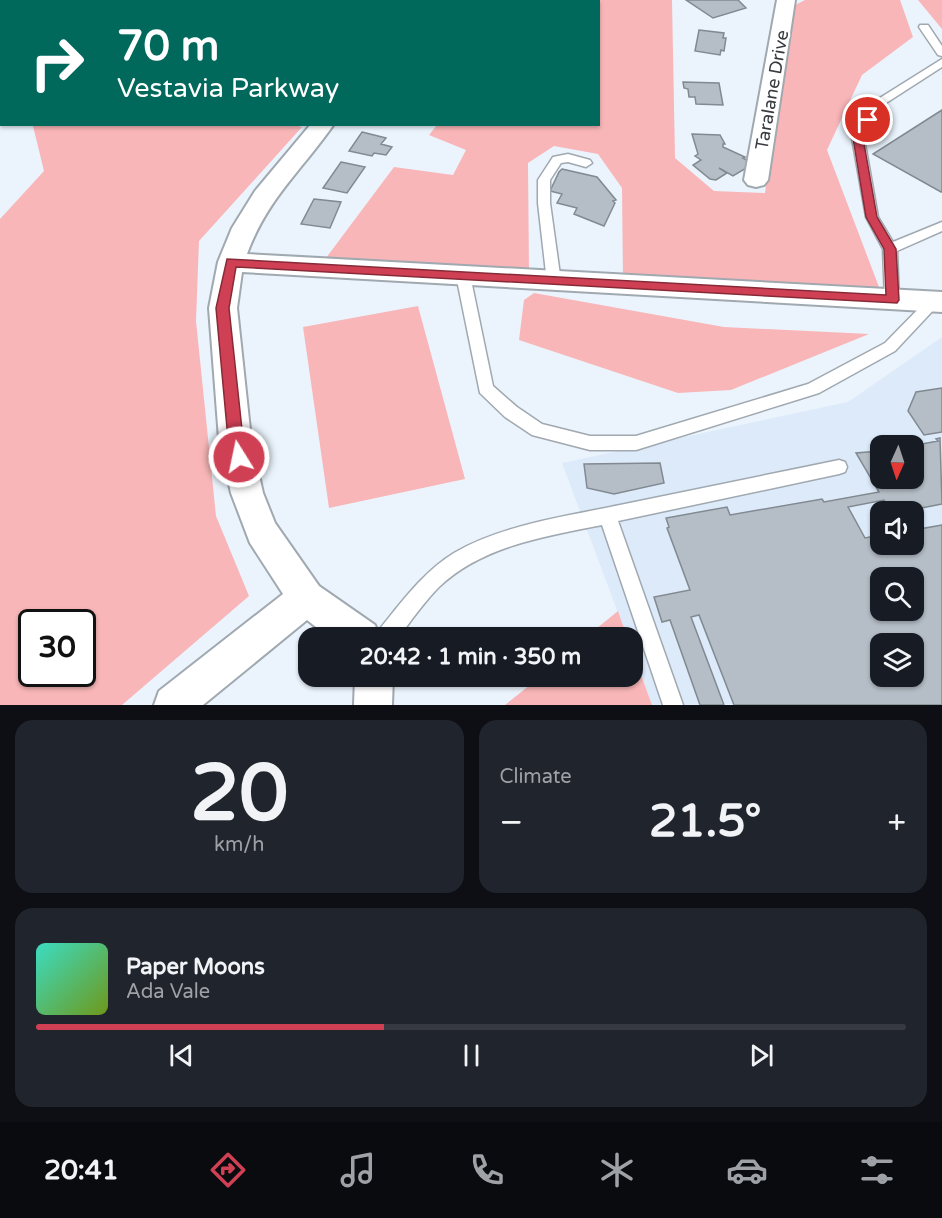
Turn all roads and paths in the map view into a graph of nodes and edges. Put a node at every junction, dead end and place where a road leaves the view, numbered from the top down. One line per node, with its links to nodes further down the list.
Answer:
1 (786, 0): 7 (street, Taralane Drive)
2 (924, 27): 3 (lane)
3 (942, 53)
4 (942, 62): 9 (lane)
5 (321, 126): 10 (street)
6 (586, 163): 12 (lane)
7 (756, 180)
8 (942, 226): 9 (lane)
9 (890, 249): 13 (lane)
10 (231, 262): 11 (street); 17 (street)
11 (463, 275): 12 (street); 14 (lane)
12 (554, 282): 13 (street)
13 (892, 300): 14 (street)
14 (937, 302)
15 (839, 466): 16 (lane)
16 (607, 514): 19 (lane); 23 (lane)
17 (306, 598): 18 (street); 21 (street)
18 (347, 627)
19 (394, 627)
20 (374, 687): 22 (street)
21 (173, 705)
22 (373, 705)
23 (674, 705)

